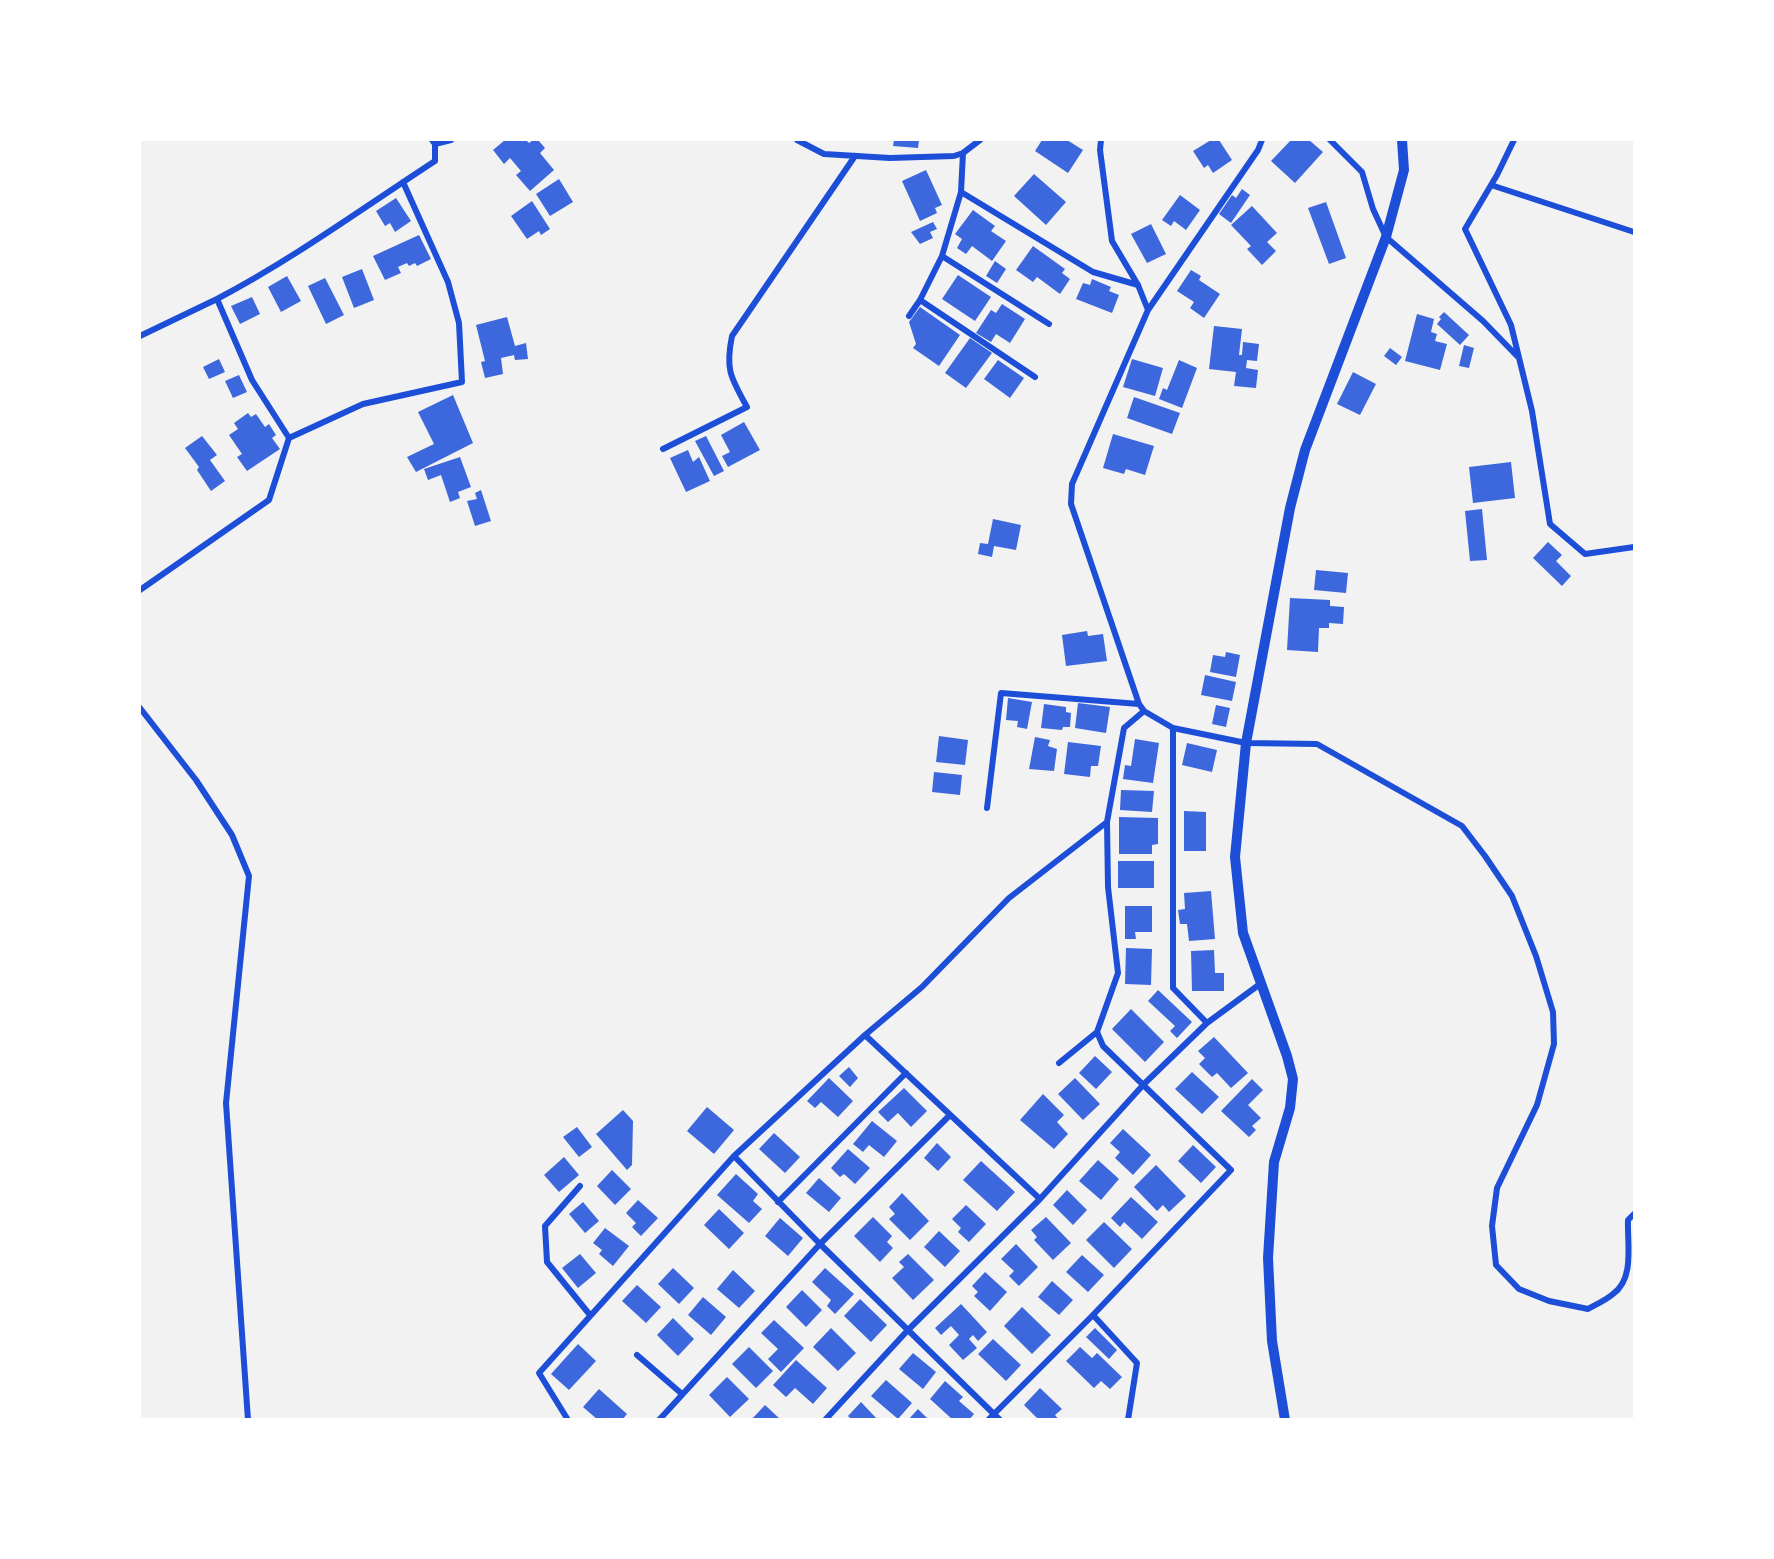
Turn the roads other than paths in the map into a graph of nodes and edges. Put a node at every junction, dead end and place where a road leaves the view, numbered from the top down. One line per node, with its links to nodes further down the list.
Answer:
1 (451, 140): 9 (street)
2 (797, 140): 11 (street)
3 (980, 140): 10 (street)
4 (1101, 140): 18 (street)
5 (1262, 140): 21 (street)
6 (1330, 140): 16 (street)
7 (1402, 140): 16 (street)
8 (1514, 140): 13 (street)
9 (434, 142): 12 (street)
10 (963, 153): 11 (street); 14 (street)
11 (855, 156): 28 (street)
12 (402, 182): 19 (street); 27 (street)
13 (1491, 185): 15 (street); 25 (street)
14 (961, 192): 17 (street); 18 (street)
15 (1635, 232)
16 (1386, 237): 25 (street); 35 (street)
17 (942, 256): 20 (street); 23 (street)
18 (1138, 285): 21 (street)
19 (217, 299): 24 (street); 27 (street)
20 (920, 300): 22 (street); 26 (street)
21 (1148, 310): 31 (street)
22 (909, 316)
23 (1049, 324)
24 (140, 336)
25 (1519, 357): 29 (street)
26 (1035, 377)
27 (289, 438): 30 (street)
28 (663, 449)
29 (1635, 547)
30 (140, 590)
31 (1139, 704): 33 (street); 36 (street)
32 (140, 708): 58 (street)
33 (1144, 711): 34 (street); 37 (street)
34 (1173, 728): 35 (street); 39 (street)
35 (1246, 743): 38 (street); 50 (street)
36 (987, 808)
37 (1107, 822): 40 (street); 41 (street)
38 (1260, 984): 39 (street); 65 (street)
39 (1208, 1023): 44 (street)
40 (1097, 1032): 42 (street); 44 (street)
41 (865, 1035): 43 (street); 46 (street)
42 (1059, 1063)
43 (906, 1073): 45 (street); 49 (street)
44 (1144, 1084): 48 (street); 52 (street)
45 (950, 1115): 48 (street); 51 (street)
46 (734, 1156): 49 (street); 53 (street)
47 (580, 1186): 53 (street)
48 (1040, 1199): 54 (street)
49 (778, 1202): 51 (street)
50 (1635, 1214)
51 (820, 1244): 54 (street); 56 (street)
52 (1093, 1315): 57 (street); 64 (street)
53 (590, 1316): 59 (street)
54 (908, 1330): 57 (street); 61 (street)
55 (637, 1355): 56 (street)
56 (682, 1394): 60 (street)
57 (994, 1414): 62 (street); 63 (street)
58 (248, 1419)
59 (568, 1419)
60 (659, 1419)
61 (825, 1419)
62 (988, 1419)
63 (1000, 1419)
64 (1128, 1419)
65 (1285, 1419)

